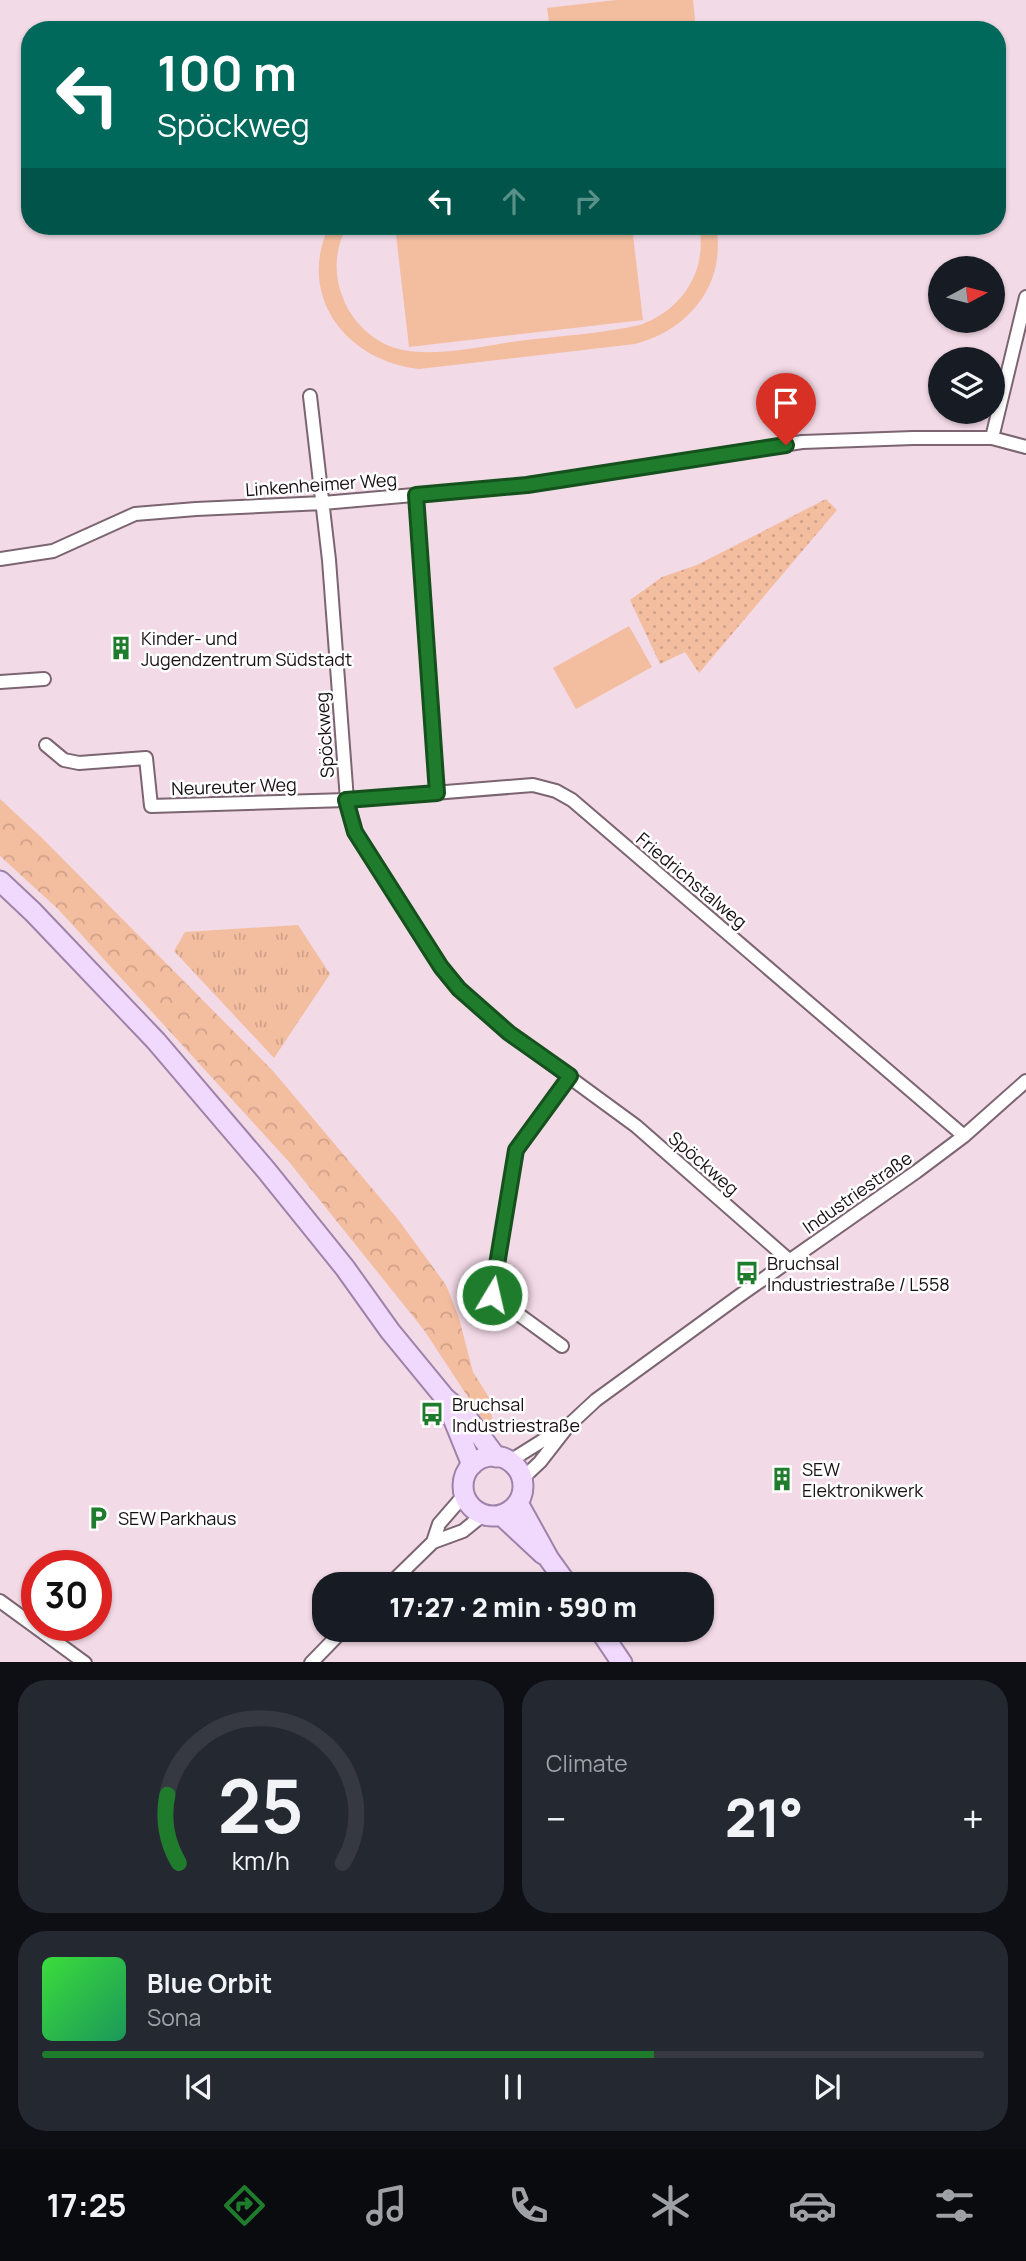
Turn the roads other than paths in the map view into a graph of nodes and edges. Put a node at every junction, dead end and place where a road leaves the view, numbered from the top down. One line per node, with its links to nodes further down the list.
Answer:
1 (1026, 297): 3 (street)
2 (310, 396): 6 (street, Spöckweg)
3 (992, 438): 4 (street, Linkenheimer Weg); 5 (street, Linkenheimer Weg)
4 (1026, 447)
5 (416, 495): 6 (street, Linkenheimer Weg); 11 (street)
6 (323, 503): 7 (street, Linkenheimer Weg); 12 (street, Spöckweg)
7 (0, 559)
8 (44, 679): 9 (street)
9 (0, 682)
10 (47, 745): 12 (street, Neureuter Weg)
11 (437, 793): 12 (street, Friedrichstalweg); 16 (street, Friedrichstalweg)
12 (346, 800): 14 (street, Spöckweg)
13 (0, 881): 19 (main road)
14 (570, 1076): 17 (street, Spöckweg); 18 (street)
15 (1026, 1081): 16 (street, Industriestraße)
16 (964, 1136): 17 (street, Industriestraße)
17 (790, 1261): 20 (street, Industriestraße)
18 (562, 1346)
19 (445, 1398): 21 (main road); 22 (main road)
20 (568, 1426): 21 (street, Industriestraße); 23 (street, Industriestraße)
21 (503, 1459): 22 (main road); 23 (main road)
22 (472, 1465): 24 (main road)
23 (522, 1479): 25 (main road)
24 (465, 1494): 26 (main road); 27 (street)
25 (518, 1503): 26 (main road); 28 (main road)
26 (492, 1515): 27 (street); 28 (main road)
27 (433, 1542): 29 (street)
28 (549, 1559): 30 (main road)
29 (402, 1572)
30 (558, 1572)
31 (0, 1601): 34 (street)
32 (331, 1642): 35 (street)
33 (608, 1642): 36 (main road)
34 (85, 1662)
35 (311, 1662)
36 (622, 1662)

